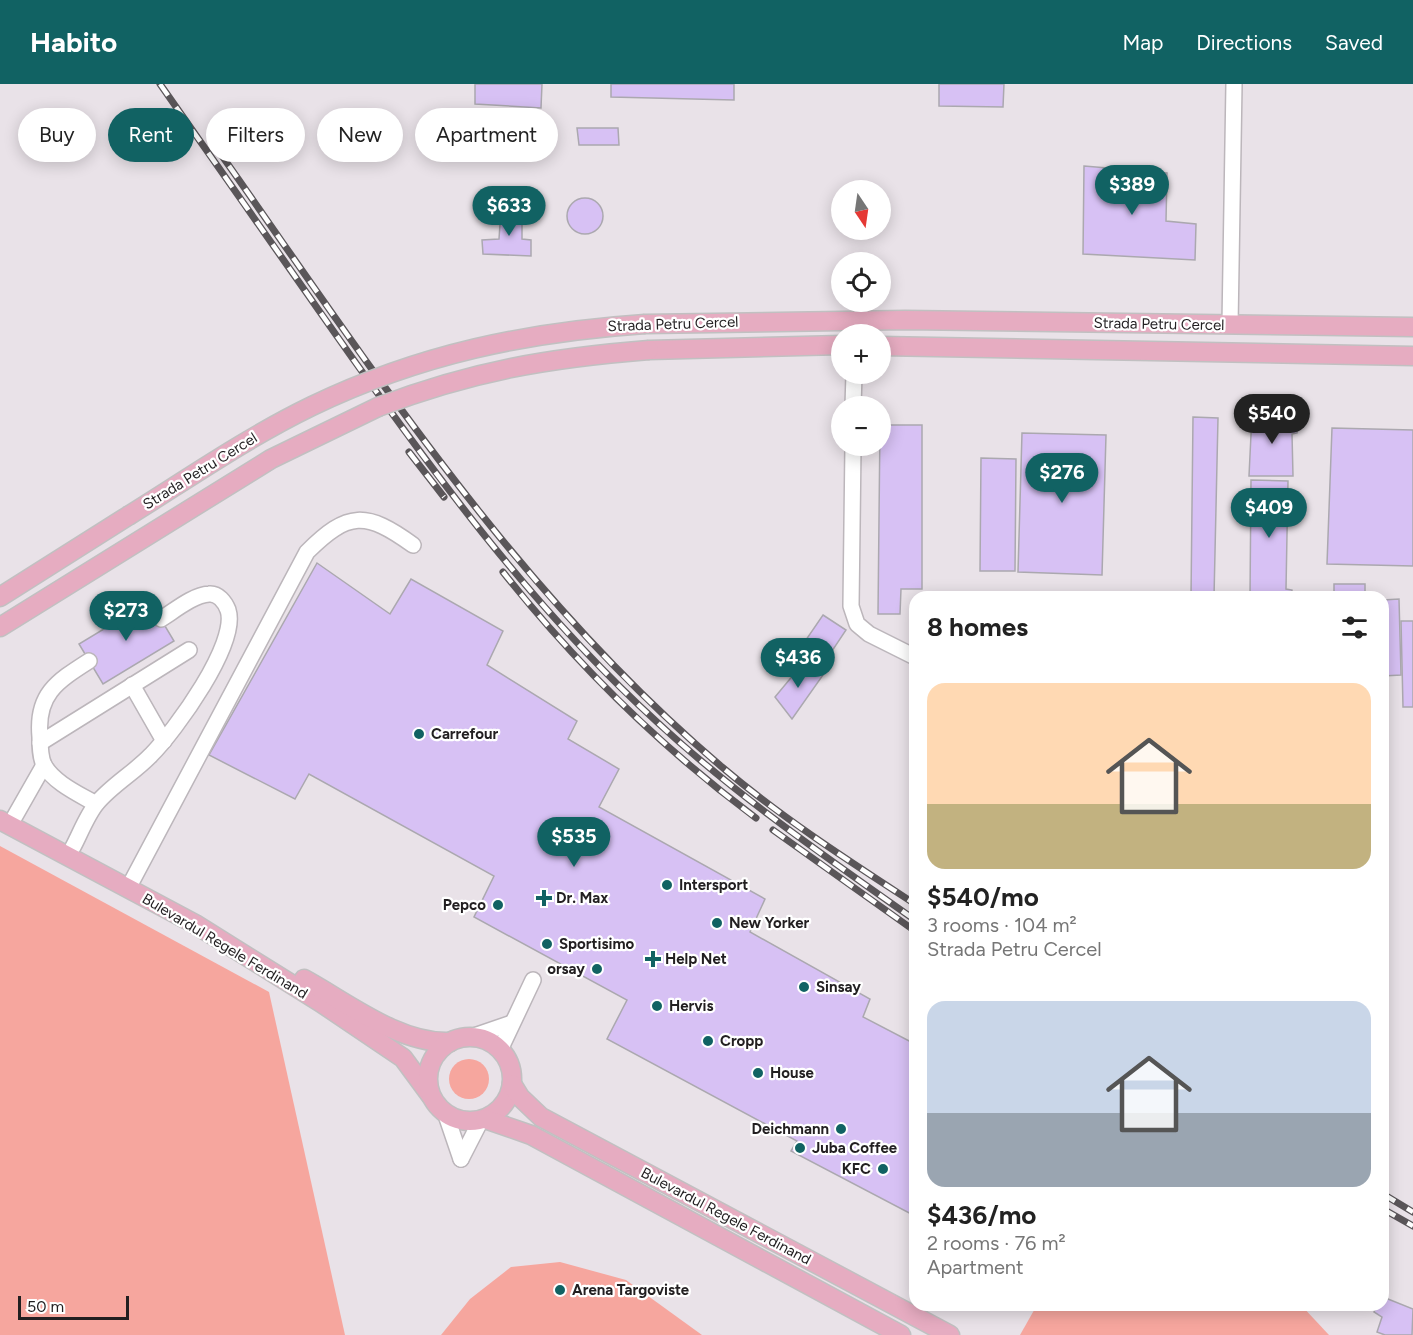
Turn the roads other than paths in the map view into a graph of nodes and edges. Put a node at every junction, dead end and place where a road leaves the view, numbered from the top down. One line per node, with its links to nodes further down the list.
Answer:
1 (1234, 84): 2 (lane)
2 (1230, 325): 3 (main road, Strada Petru Cercel); 6 (main road); 10 (main road, Strada Petru Cercel, bridge)
3 (1413, 327)
4 (831, 345): 12 (main road, Strada Petru Cercel, bridge)
5 (891, 346): 6 (main road, Strada Petru Cercel)
6 (1229, 352): 7 (main road, Strada Petru Cercel)
7 (1413, 356)
8 (853, 456): 14 (lane)
9 (413, 545): 23 (lane)
10 (0, 597)
11 (161, 619): 17 (lane)
12 (0, 627)
13 (189, 650): 16 (lane)
14 (909, 654)
15 (89, 661): 18 (lane)
16 (132, 686): 17 (lane); 18 (lane)
17 (164, 741): 20 (lane)
18 (40, 743): 19 (lane)
19 (44, 765): 20 (lane); 21 (lane)
20 (96, 804): 22 (lane)
21 (5, 814): 22 (main road, Bulevardul Regele Ferdinand); 30 (main road, Bulevardul Regele Ferdinand)
22 (73, 847): 23 (main road, Bulevardul Regele Ferdinand)
23 (132, 881): 27 (main road, Bulevardul Regele Ferdinand)
24 (534, 980): 25 (lane)
25 (512, 1023): 26 (lane); 28 (lane)
26 (471, 1037): 27 (main road); 28 (main road)
27 (450, 1042): 30 (main road)
28 (500, 1050): 29 (main road, Bulevardul Regele Ferdinand)
29 (512, 1084): 32 (main road); 34 (main road, Bulevardul Regele Ferdinand)
30 (431, 1096): 31 (main road, Bulevardul Regele Ferdinand)
31 (447, 1114): 32 (main road); 32 (lane)
32 (483, 1119): 33 (main road, Bulevardul Regele Ferdinand)
33 (901, 1335)
34 (950, 1335)

